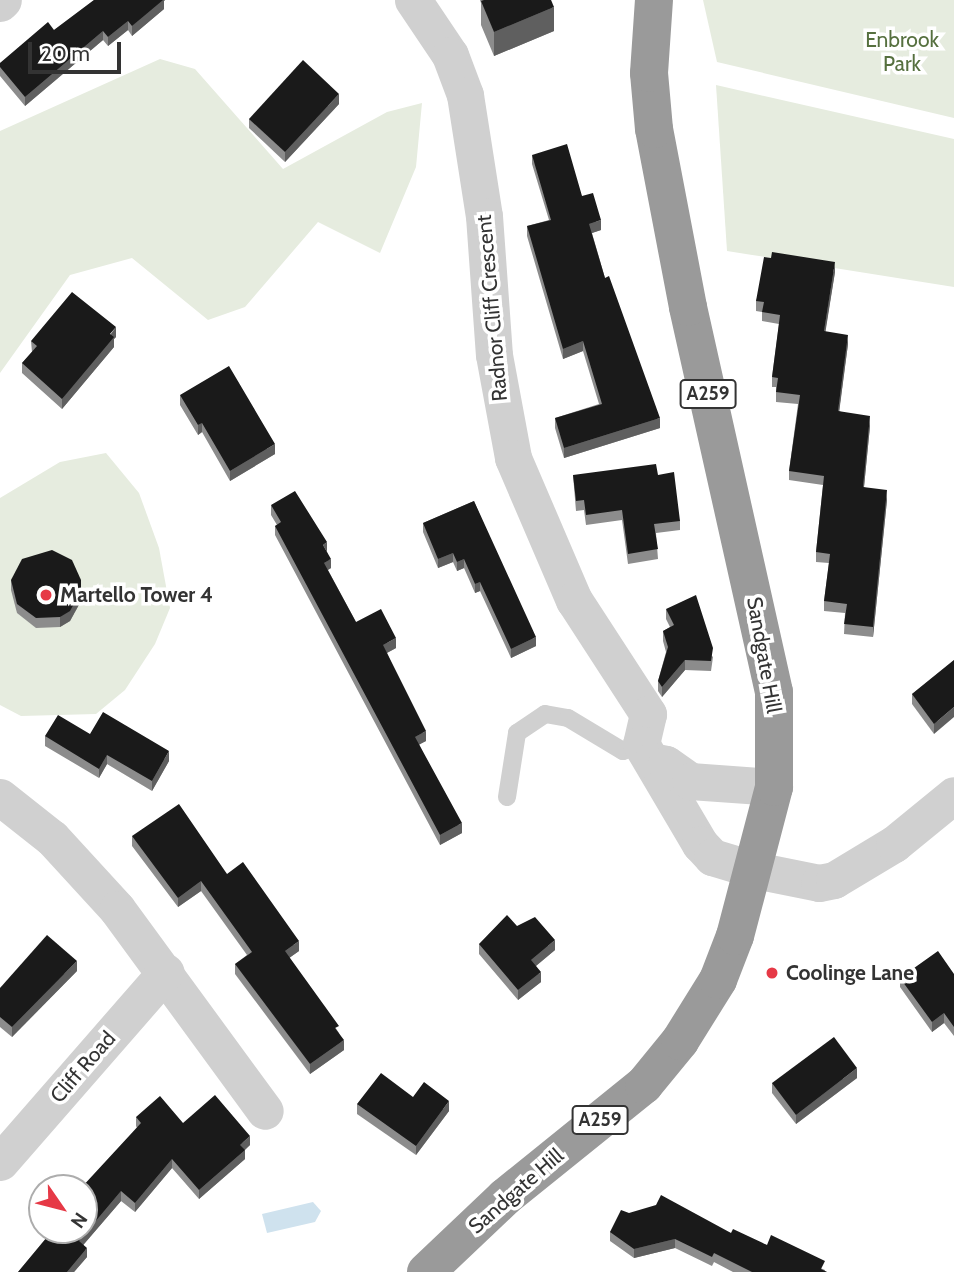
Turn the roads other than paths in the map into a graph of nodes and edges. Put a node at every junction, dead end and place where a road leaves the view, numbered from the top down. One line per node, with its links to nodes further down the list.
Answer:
1 (413, 0): 3 (street, Radnor Cliff Crescent)
2 (654, 0): 4 (highway, Sandgate Hill / A259)
3 (646, 753): 4 (street); 7 (lane); 8 (street)
4 (774, 787): 8 (highway, Sandgate Hill / A259)
5 (954, 795): 8 (street)
6 (0, 797): 9 (street)
7 (507, 797)
8 (755, 870): 12 (highway, Sandgate Hill / A259)
9 (166, 972): 10 (street); 11 (street, Cliff Road)
10 (265, 1111)
11 (0, 1162)
12 (426, 1272)

